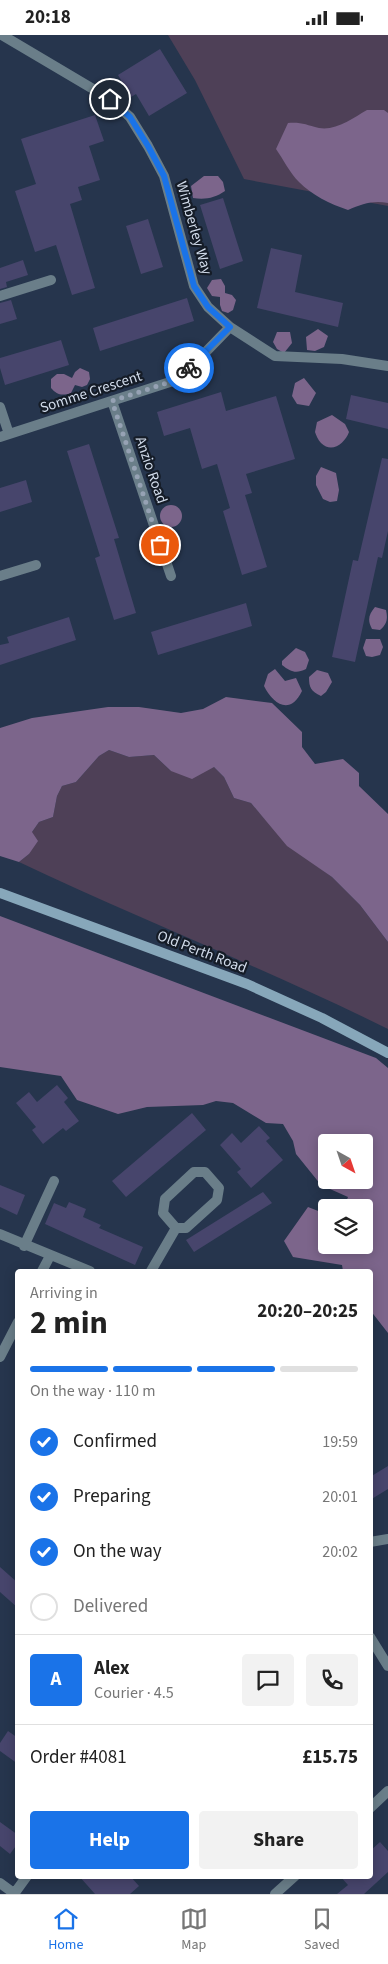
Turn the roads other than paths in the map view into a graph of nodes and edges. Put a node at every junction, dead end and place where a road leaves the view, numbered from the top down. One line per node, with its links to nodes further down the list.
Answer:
1 (5, 36): 4 (street, Wimberley Way)
2 (51, 280): 3 (street)
3 (0, 296)
4 (230, 327): 5 (street, Wimberley Way); 6 (street, Somme Crescent)
5 (388, 365)
6 (112, 401): 8 (street, Somme Crescent); 11 (street, Anzio Road)
7 (0, 407): 8 (street)
8 (4, 436)
9 (36, 565): 10 (street)
10 (0, 576)
11 (171, 576)
12 (0, 893): 13 (main road, Old Perth Road)
13 (388, 1053)
14 (54, 1181): 17 (street)
15 (176, 1228): 15 (street); 21 (street)
16 (0, 1234): 17 (street)
17 (24, 1246): 18 (street)
18 (50, 1256): 19 (street); 20 (street)
19 (43, 1269)
20 (85, 1269)
21 (152, 1269)
22 (15, 1328): 23 (street)
23 (0, 1357)
24 (388, 1539): 25 (street)
25 (373, 1542)
26 (373, 1642): 27 (street)
27 (388, 1666)
28 (388, 1791): 29 (street)
29 (373, 1805)
30 (25, 1879): 33 (street)
31 (291, 1879): 34 (street)
32 (0, 1883): 33 (street)
33 (14, 1894)
34 (275, 1894)

